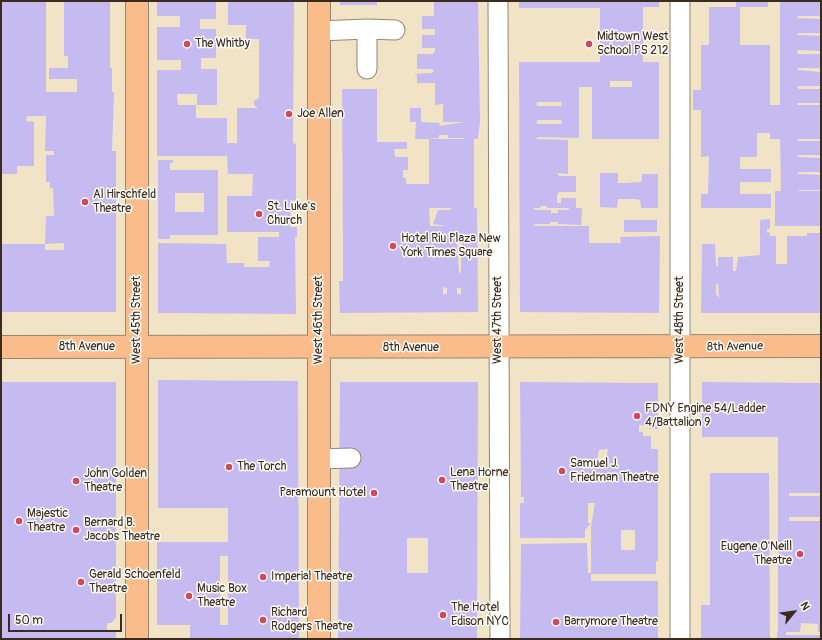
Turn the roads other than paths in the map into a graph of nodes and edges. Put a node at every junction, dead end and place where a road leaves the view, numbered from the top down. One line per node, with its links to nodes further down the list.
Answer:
1 (137, 1): 11 (main road, West 45th Street)
2 (319, 1): 7 (main road, West 46th Street)
3 (498, 1): 13 (street, West 47th Street)
4 (680, 1): 14 (street, West 48th Street)
5 (367, 29): 6 (street); 7 (street); 8 (street)
6 (395, 30)
7 (319, 31): 12 (main road, West 46th Street)
8 (367, 70)
9 (821, 346): 14 (main road, 8th Avenue)
10 (1, 347): 11 (main road, 8th Avenue)
11 (137, 347): 12 (main road, 8th Avenue); 17 (main road, West 45th Street)
12 (318, 347): 13 (main road, 8th Avenue); 16 (main road, West 46th Street)
13 (498, 347): 14 (main road, 8th Avenue); 19 (street, West 47th Street)
14 (680, 347): 20 (street, West 48th Street)
15 (351, 458): 16 (street)
16 (318, 459): 18 (main road, West 46th Street)
17 (137, 639)
18 (320, 639)
19 (500, 639)
20 (680, 639)

